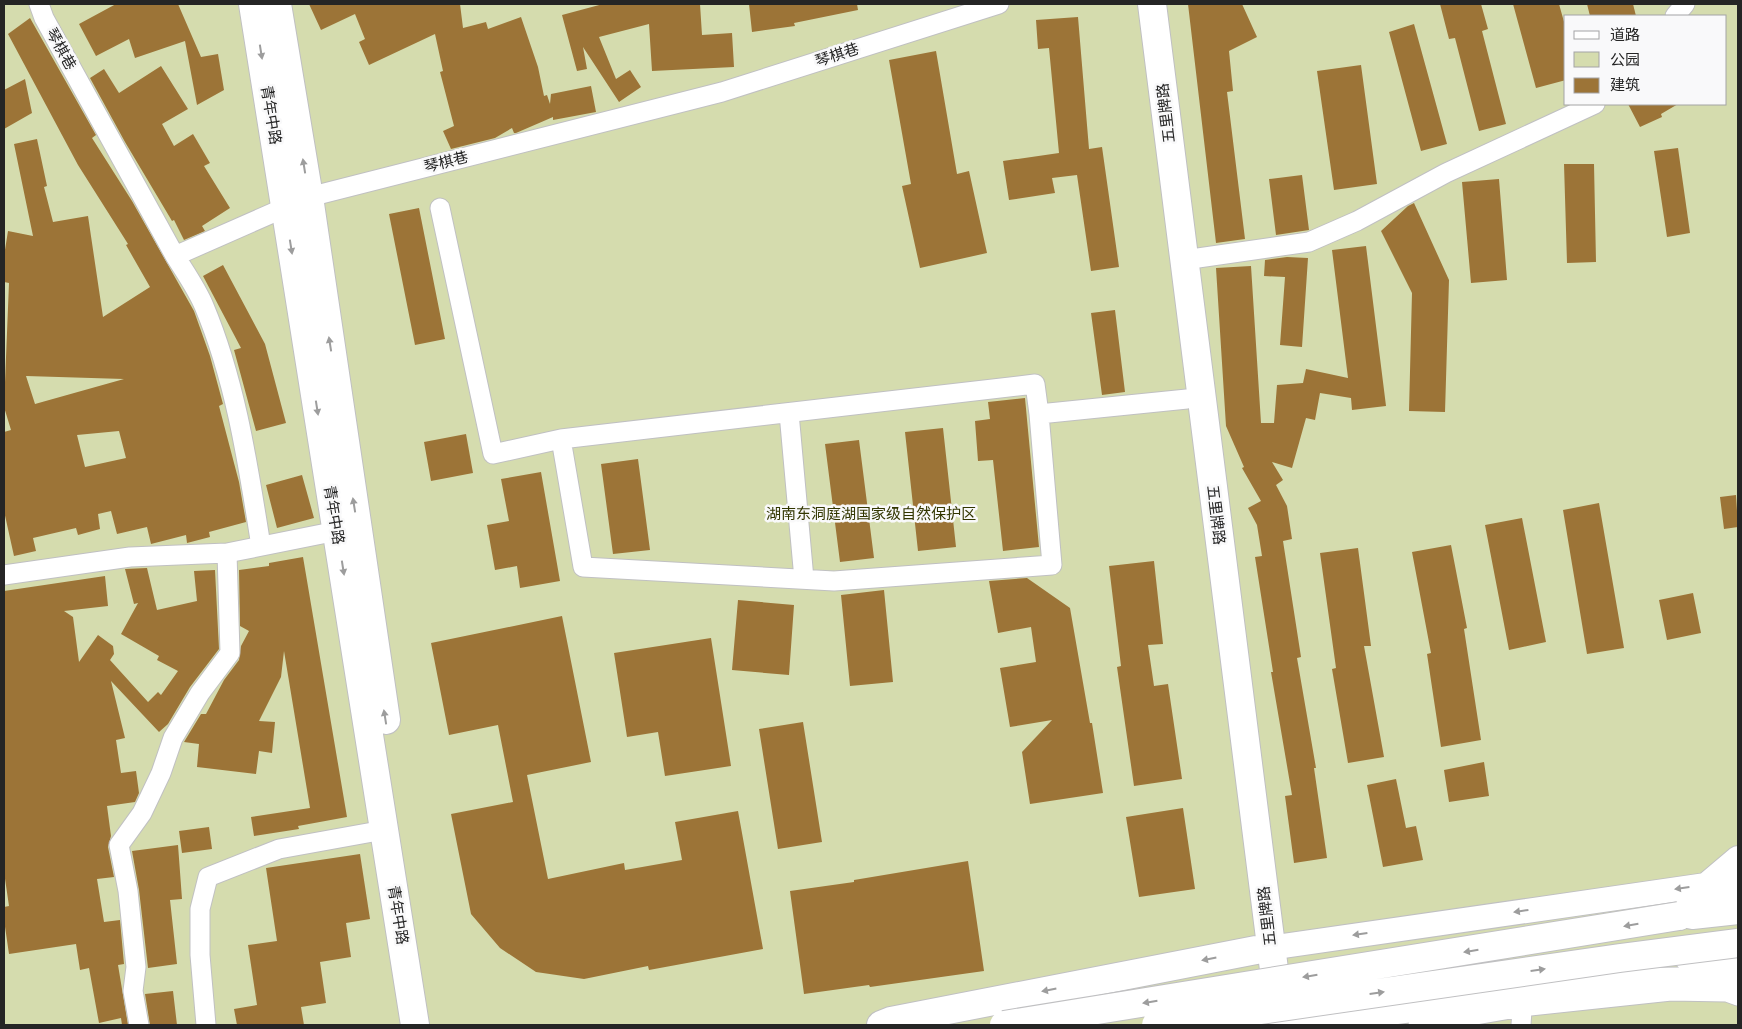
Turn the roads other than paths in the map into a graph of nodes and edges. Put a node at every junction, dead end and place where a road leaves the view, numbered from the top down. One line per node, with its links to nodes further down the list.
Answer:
1 (39, 4): 12 (street, 琴棋巷)
2 (253, 4): 10 (main road, 青年中路, one-way to 10)
3 (277, 4): 10 (main road, 青年中路, one-way to 3)
4 (999, 4): 10 (street, 琴棋巷)
5 (1137, 4): 14 (main road, 五里牌路)
6 (1152, 4): 13 (main road, 五里牌路)
7 (1685, 4): 8 (street)
8 (1676, 15)
9 (1592, 105): 13 (street)
10 (297, 202): 12 (street, 琴棋巷); 18 (main road, 青年中路, one-way to 18); 38 (main road, 青年中路, one-way to 10)
11 (440, 208): 17 (street)
12 (175, 256): 19 (street)
13 (1184, 260): 29 (main road, 五里牌路)
14 (1187, 399): 16 (street); 29 (main road, 五里牌路)
15 (788, 413): 16 (street); 17 (street); 22 (street)
16 (1039, 414): 22 (street)
17 (561, 439): 22 (street)
18 (337, 531): 19 (street); 23 (main road, 青年中路, one-way to 23)
19 (261, 546): 20 (street)
20 (227, 553): 21 (street); 35 (street)
21 (4, 575)
22 (804, 580)
23 (384, 830): 36 (street); 37 (main road, 青年中路)
24 (1738, 858): 29 (street, one-way to 29)
25 (1738, 884): 27 (main road)
26 (1738, 910): 27 (main road)
27 (1679, 916): 40 (main road, one-way to 40, bridge)
28 (1738, 943): 30 (main road, bridge)
29 (1264, 948): 39 (main road, one-way to 39); 42 (main road, 五里牌路); 43 (main road, 五里牌路)
30 (1620, 958): 31 (main road, bridge); 41 (main road, one-way to 30, bridge)
31 (1738, 958)
32 (1738, 982): 34 (street)
33 (1738, 996): 34 (street)
34 (1522, 1009): 44 (street); 45 (street)
35 (139, 1025)
36 (206, 1025)
37 (415, 1025)
38 (432, 1025)
39 (881, 1025)
40 (1004, 1025)
41 (1156, 1025)
42 (1266, 1025)
43 (1281, 1025)
44 (1300, 1025)
45 (1418, 1025)

